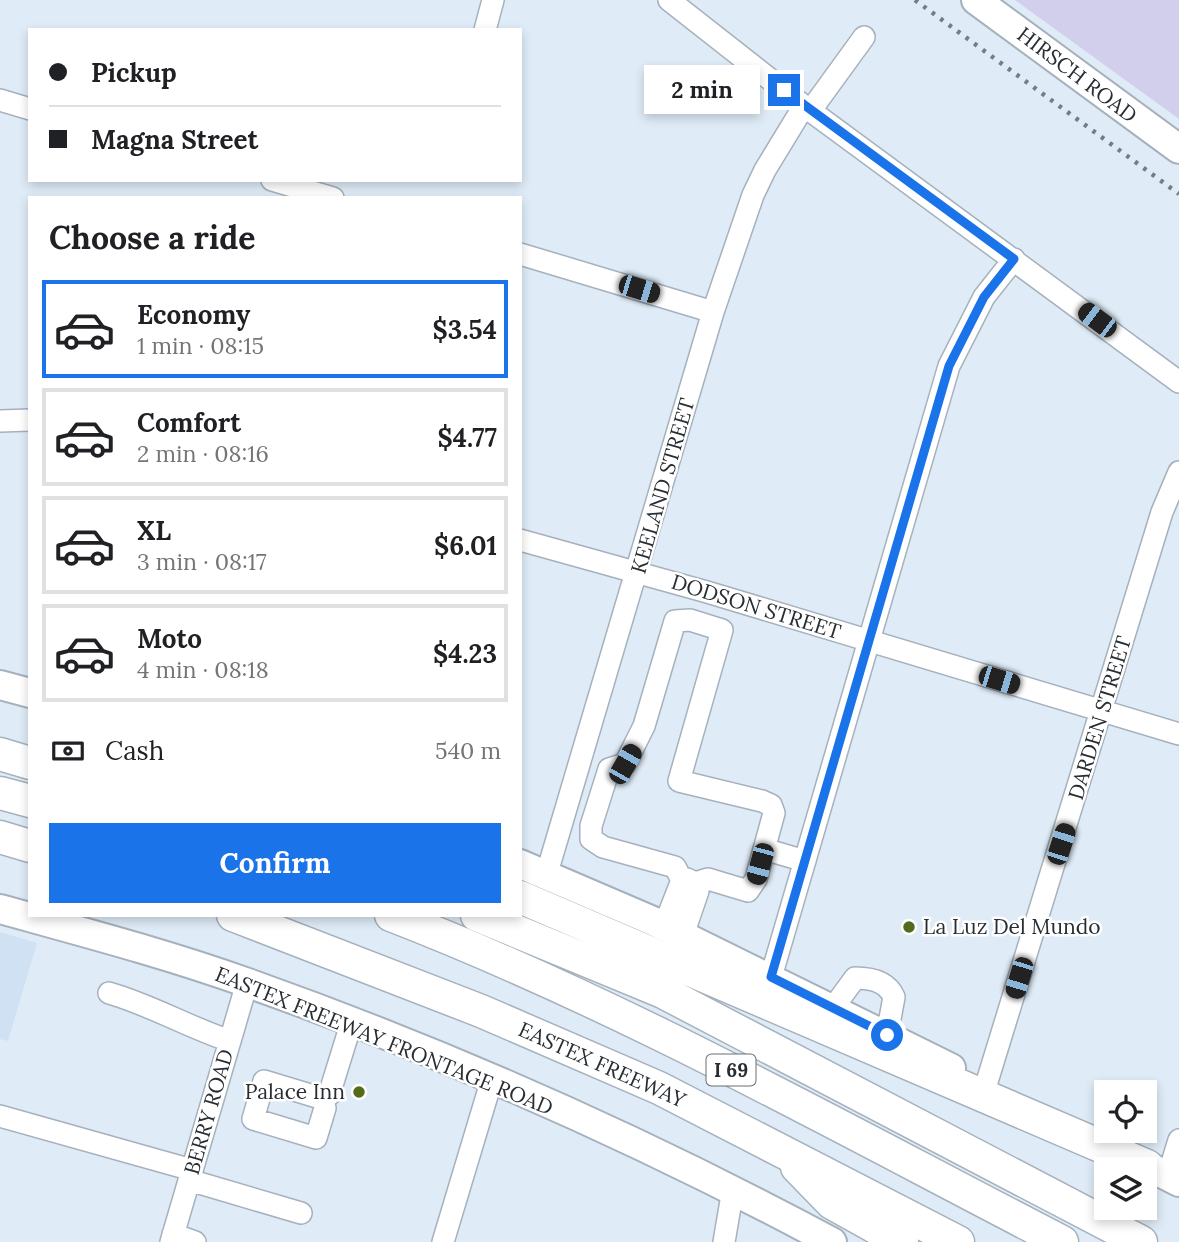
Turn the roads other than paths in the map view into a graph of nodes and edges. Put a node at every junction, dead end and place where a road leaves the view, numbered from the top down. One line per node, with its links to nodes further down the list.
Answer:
1 (493, 0): 4 (street)
2 (669, 0): 8 (street)
3 (976, 0): 9 (main road, HIRSCH ROAD)
4 (486, 28)
5 (864, 37): 8 (street, KEELAND STREET)
6 (0, 100): 7 (street)
7 (28, 108)
8 (808, 108): 13 (street); 14 (street, KEELAND STREET)
9 (1179, 149)
10 (279, 182): 11 (street)
11 (326, 196)
12 (522, 255): 14 (street)
13 (1014, 259): 15 (street); 23 (street)
14 (713, 312): 20 (street, KEELAND STREET)
15 (1179, 382)
16 (28, 420): 17 (street)
17 (0, 421)
18 (1179, 472): 26 (street, DARDEN STREET)
19 (522, 541): 20 (street, DODSON STREET)
20 (638, 573): 21 (street, DODSON STREET); 31 (street, KEELAND STREET)
21 (707, 592): 22 (street); 23 (street, DODSON STREET)
22 (699, 622): 33 (street); 36 (street)
23 (870, 641): 26 (street, DODSON STREET); 37 (street)
24 (0, 685): 25 (main road)
25 (28, 692)
26 (1102, 711): 27 (street, DODSON STREET); 55 (street, DARDEN STREET)
27 (1179, 733)
28 (0, 754): 29 (highway)
29 (28, 762)
30 (0, 793): 32 (highway)
31 (572, 794): 33 (street); 39 (street, KEELAND STREET)
32 (28, 800)
33 (598, 802): 40 (street)
34 (0, 837): 35 (highway)
35 (28, 845)
36 (764, 849): 37 (street); 40 (street)
37 (805, 861): 47 (street)
38 (522, 865): 39 (main road)
39 (547, 876): 46 (main road)
40 (689, 882): 46 (street)
41 (522, 898): 61 (highway)
42 (0, 909): 48 (main road, EASTEX FREEWAY FRONTAGE ROAD)
43 (238, 917): 59 (highway, EASTEX FREEWAY / I 69)
44 (396, 917): 71 (highway, I 69)
45 (482, 917): 72 (highway, I 69)
46 (674, 930): 47 (main road)
47 (771, 977): 50 (main road)
48 (247, 983): 51 (main road, EASTEX FREEWAY FRONTAGE ROAD); 53 (street, BERRY ROAD)
49 (109, 993): 53 (street)
50 (833, 1008): 52 (main road); 52 (street)
51 (351, 1024): 54 (main road, EASTEX FREEWAY FRONTAGE ROAD); 56 (street)
52 (887, 1035): 55 (main road)
53 (230, 1041): 60 (street, BERRY ROAD)
54 (492, 1079): 62 (main road, EASTEX FREEWAY FRONTAGE ROAD); 66 (street)
55 (986, 1085): 61 (main road)
56 (328, 1099)
57 (0, 1116): 60 (street)
58 (1179, 1140): 61 (street)
59 (776, 1146): 69 (highway); 70 (highway, EASTEX FREEWAY / I 69)
60 (191, 1175): 63 (street); 64 (street, BERRY ROAD)
61 (1165, 1175)
62 (733, 1189): 67 (street); 68 (main road, EASTEX FREEWAY FRONTAGE ROAD)
63 (301, 1213)
64 (172, 1238): 65 (street)
65 (195, 1242)
66 (443, 1242)
67 (724, 1242)
68 (832, 1242)
69 (902, 1242)
70 (958, 1242)
71 (1062, 1242)
72 (1141, 1242)

